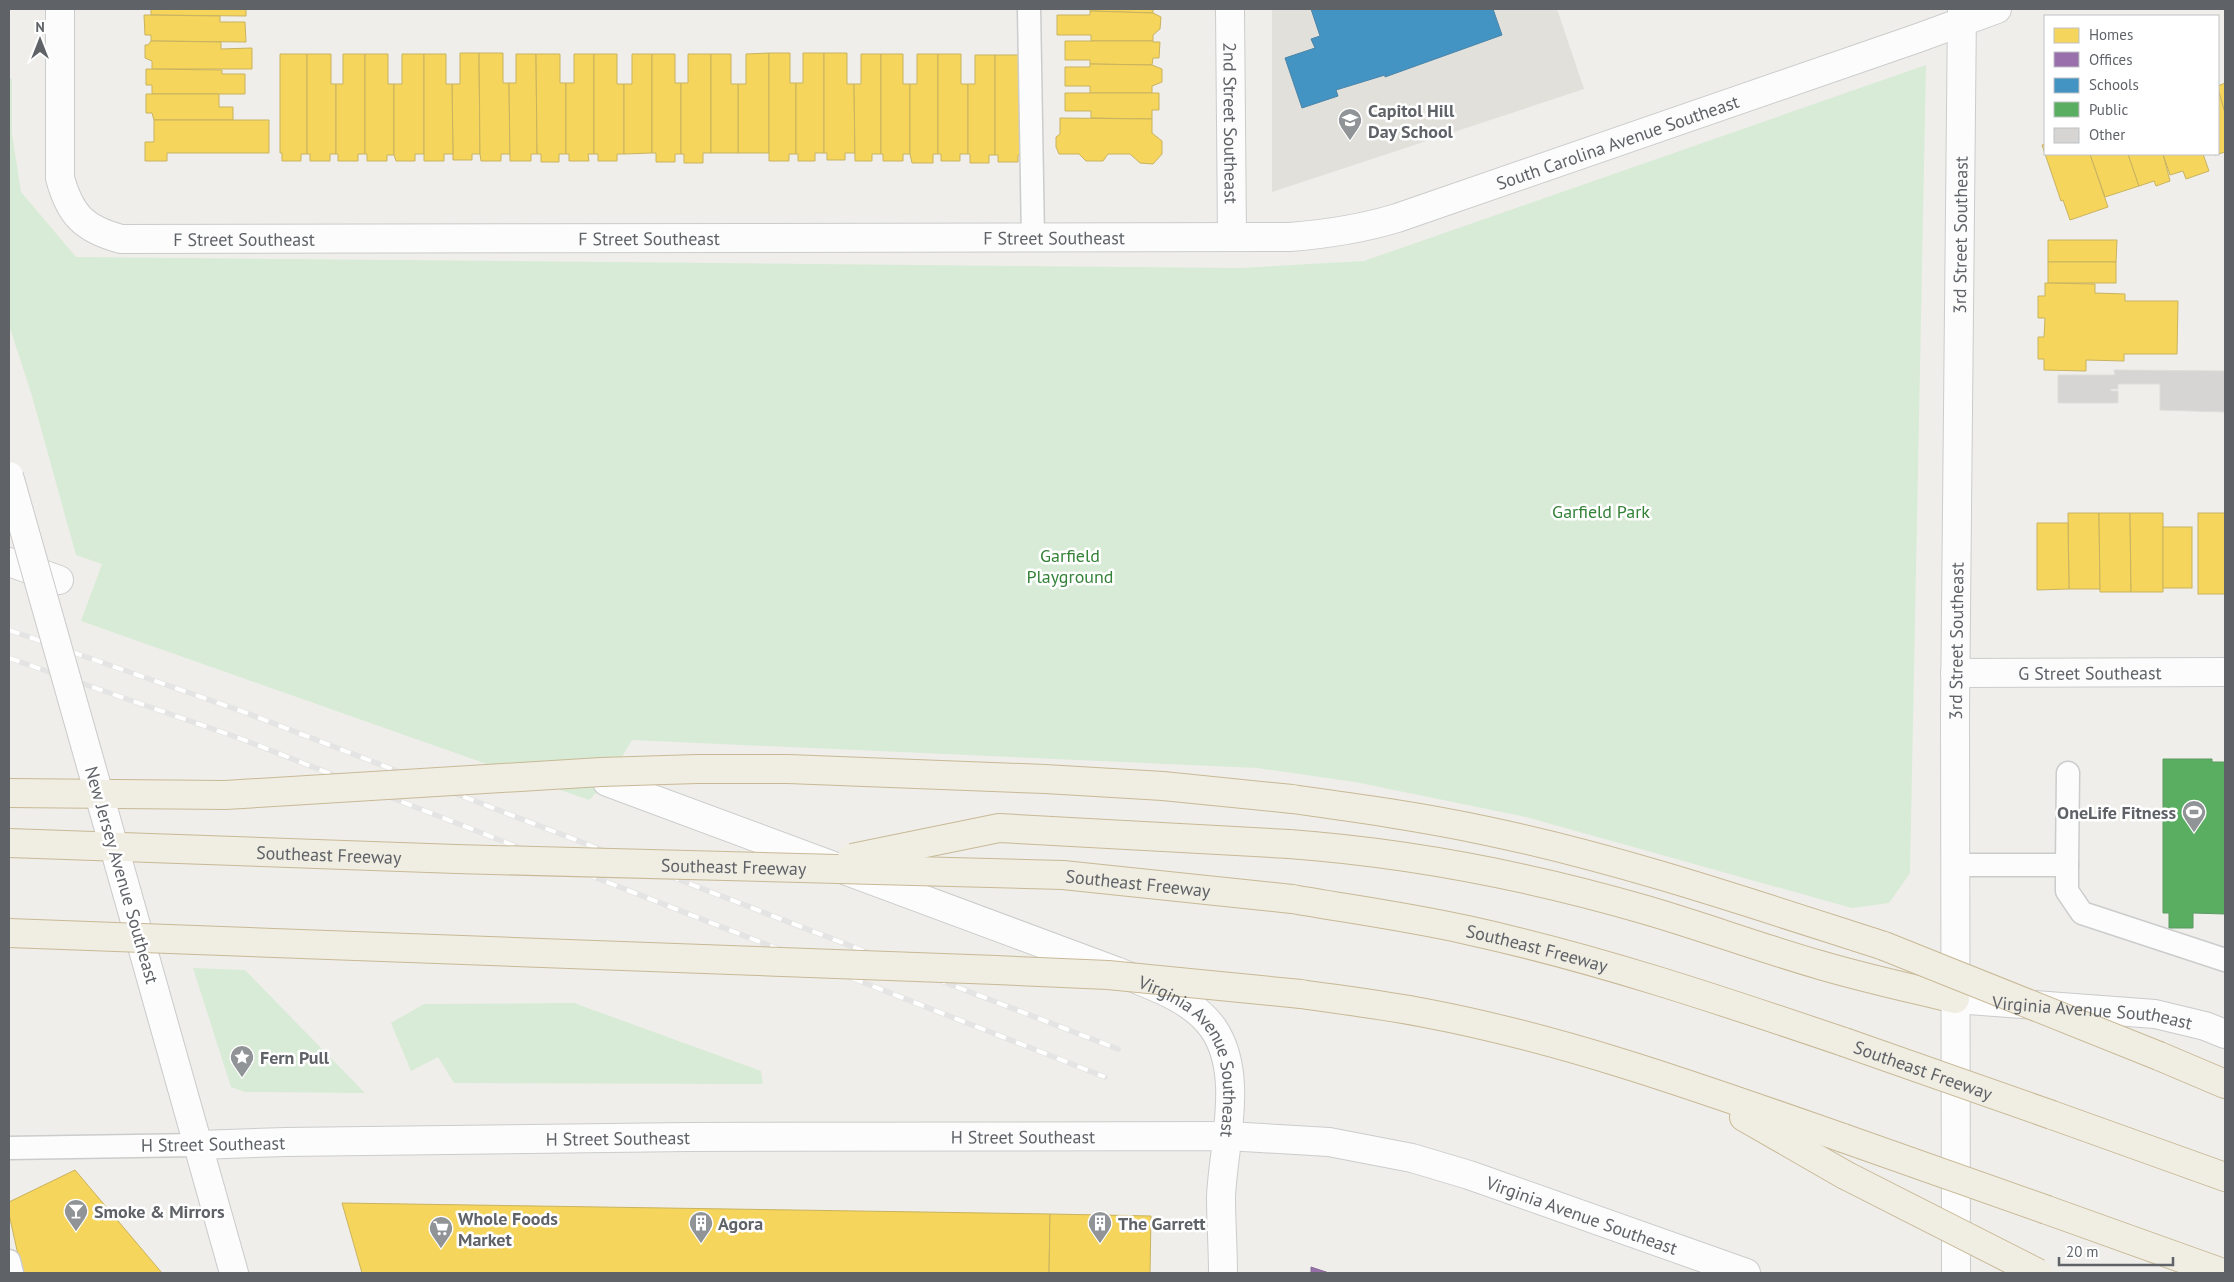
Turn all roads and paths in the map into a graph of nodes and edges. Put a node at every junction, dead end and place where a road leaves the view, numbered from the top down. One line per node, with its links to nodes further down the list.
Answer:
1 (60, 9): 7 (street, F Street Southeast)
2 (1029, 9): 7 (lane)
3 (1230, 9): 6 (street, 2nd Street Southeast)
4 (1997, 9): 5 (street, South Carolina Avenue Southeast)
5 (1962, 15): 6 (street, South Carolina Avenue Southeast); 12 (street, 3rd Street Southeast)
6 (1232, 237): 7 (street, F Street Southeast)
7 (1033, 238)
8 (9, 476): 27 (street, New Jersey Avenue Southeast, bridge)
9 (9, 562): 10 (street)
10 (59, 580)
11 (2225, 672): 12 (street, G Street Southeast)
12 (1956, 673): 17 (street, 3rd Street Southeast)
13 (2068, 773): 18 (lane)
14 (607, 782): 26 (street, Virginia Avenue Southeast)
15 (9, 794): 25 (highway, bridge)
16 (9, 843): 19 (highway, Southeast Freeway, bridge)
17 (1956, 865): 18 (lane); 22 (street, 3rd Street Southeast)
18 (2067, 865): 21 (lane)
19 (805, 867): 22 (highway, bridge); 29 (highway, Southeast Freeway, bridge)
20 (9, 933): 24 (highway, bridge)
21 (2225, 960)
22 (1956, 999): 23 (street, Virginia Avenue Southeast); 35 (street, 3rd Street Southeast)
23 (2225, 1034)
24 (1673, 1078): 36 (highway, bridge); 37 (highway, bridge)
25 (2225, 1084)
26 (1227, 1136): 27 (street, H Street Southeast); 33 (street); 34 (street, Virginia Avenue Southeast)
27 (198, 1146): 28 (lane, H Street Southeast); 32 (street, New Jersey Avenue Southeast)
28 (9, 1148)
29 (2225, 1177)
30 (9, 1260): 31 (lane)
31 (12, 1273)
32 (234, 1273)
33 (1223, 1273)
34 (1746, 1273)
35 (1956, 1273)
36 (2038, 1273)
37 (2223, 1273)

